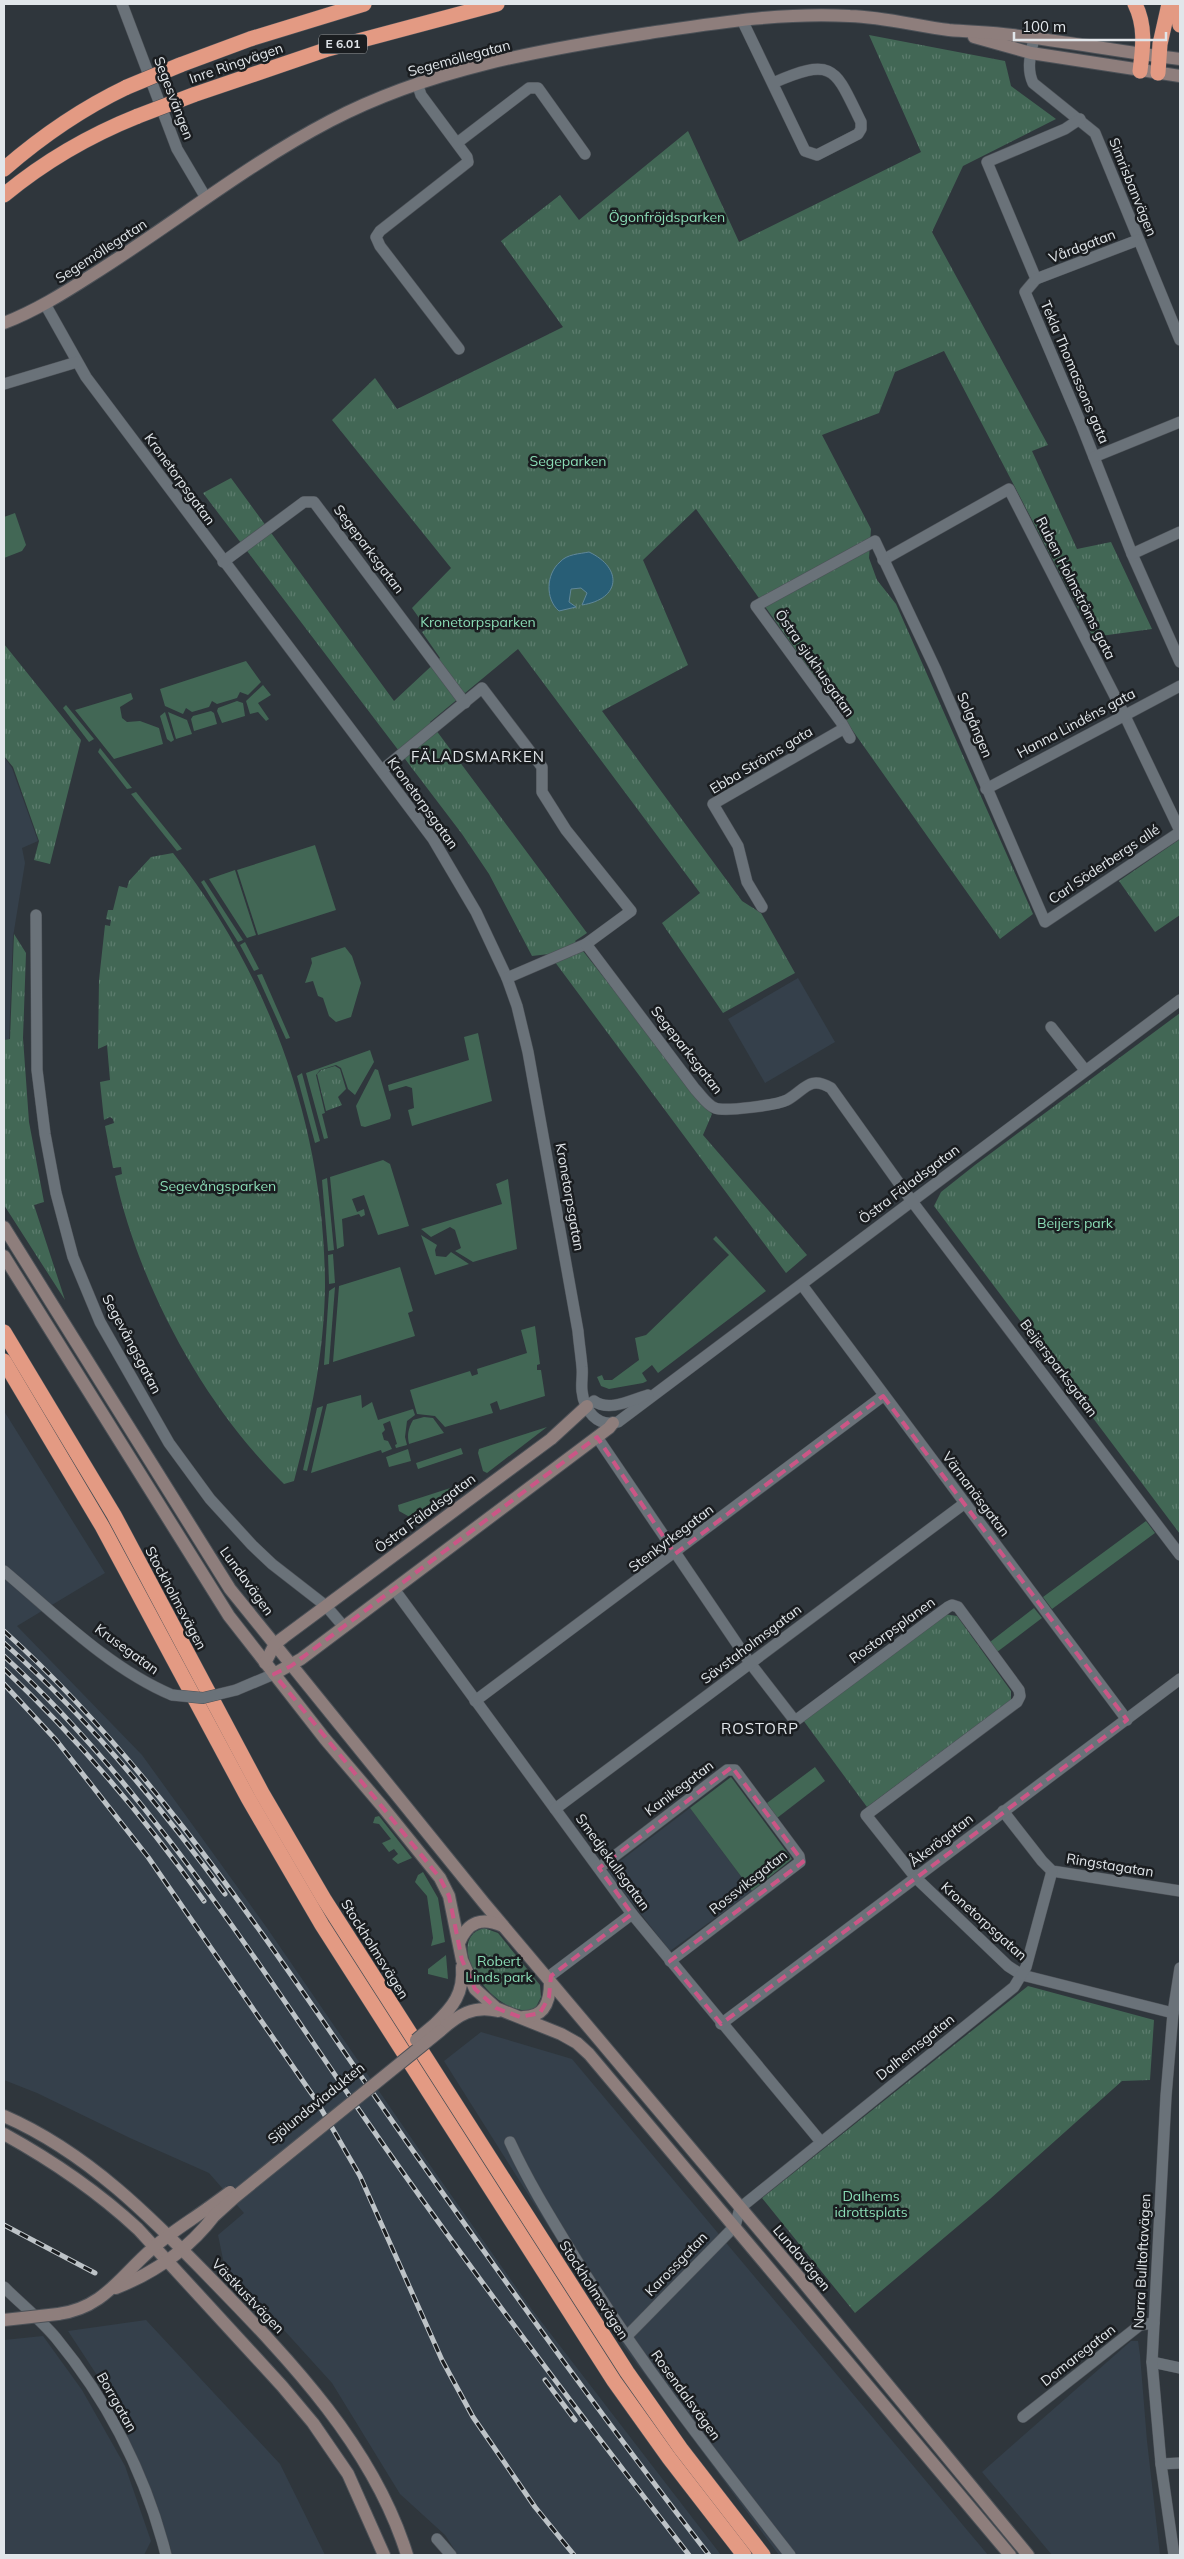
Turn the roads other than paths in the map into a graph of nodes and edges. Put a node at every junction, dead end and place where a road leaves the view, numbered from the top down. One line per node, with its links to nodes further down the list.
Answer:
1 (122, 4): 25 (street, Segesvängen)
2 (364, 4): 23 (highway, Inre Ringvägen / E 6.01, bridge)
3 (497, 4): 24 (highway, Inre Ringvägen / E 6.01, bridge)
4 (1135, 4): 12 (highway)
5 (1169, 4): 13 (highway)
6 (1176, 4): 8 (highway)
7 (742, 20): 9 (main road, Segemöllegatan); 18 (main road, Segemöllegatan); 19 (street)
8 (1180, 25)
9 (952, 30): 10 (main road, Segemöllegatan); 11 (main road, Segemöllegatan)
10 (1034, 38): 11 (street, Simrisbanvägen); 12 (main road, Segemöllegatan)
11 (1031, 53): 15 (main road, Segemöllegatan); 20 (street, Simrisbanvägen)
12 (1142, 53): 13 (main road, Segemöllegatan); 15 (highway)
13 (1159, 56): 14 (main road, Segemöllegatan); 16 (highway)
14 (1180, 59)
15 (1140, 71): 16 (main road, Segemöllegatan)
16 (1158, 73): 17 (main road, Segemöllegatan)
17 (1180, 76)
18 (417, 83): 21 (street); 25 (main road, Segemöllegatan)
19 (773, 83): 19 (street)
20 (1080, 119): 26 (street, Simrisbanvägen); 27 (street)
21 (457, 143): 22 (street); 31 (street)
22 (586, 154)
23 (4, 168)
24 (4, 195)
25 (206, 198): 28 (main road, Segemöllegatan)
26 (1138, 240): 27 (street, Vårdgatan); 30 (street, Simrisbanvägen)
27 (1036, 279): 35 (street, Tekla Thomassons gata)
28 (45, 304): 29 (main road, Segemöllegatan); 32 (street, Kronetorpsgatan)
29 (4, 323)
30 (1180, 340)
31 (459, 349)
32 (77, 362): 33 (street); 39 (street, Kronetorpsgatan)
33 (4, 384)
34 (1180, 422): 35 (street)
35 (1094, 457): 37 (street, Tekla Thomassons gata)
36 (1180, 532): 37 (street)
37 (1132, 554): 41 (street, Tekla Thomassons gata)
38 (883, 560): 40 (street, Solgången); 45 (street, Ruben Holmströms gata); 48 (street, Solgången)
39 (223, 562): 44 (street, Segeparksgatan); 47 (street, Kronetorpsgatan)
40 (756, 606): 46 (street, Östra sjukhusgatan)
41 (1175, 638): 42 (street, Tekla Thomassons gata)
42 (1180, 662)
43 (1180, 686): 45 (street, Hanna Lindéns gata)
44 (465, 703): 47 (street); 53 (street)
45 (1124, 714): 48 (street, Hanna Lindéns gata); 49 (street, Ruben Holmströms gata)
46 (847, 734): 50 (street, Ebba Ströms gata)
47 (382, 770): 54 (street, Kronetorpsgatan)
48 (986, 788): 52 (street, Solgången)
49 (1180, 831): 52 (street, Carl Söderbergs allé)
50 (762, 907)
51 (36, 915): 75 (street, Segevångsgatan)
52 (1045, 922)
53 (586, 944): 54 (street); 58 (street, Segeparksgatan)
54 (507, 978): 66 (street, Kronetorpsgatan)
55 (1180, 1000): 57 (street, Östra Fäladsgatan)
56 (1051, 1027): 57 (street)
57 (1085, 1070): 58 (street, Östra Fäladsgatan)
58 (911, 1200): 61 (street, Östra Fäladsgatan); 72 (street, Beijersparksgatan)
59 (4, 1227): 77 (main road, Lundavägen)
60 (4, 1256): 78 (main road)
61 (802, 1285): 64 (street, Östra Fäladsgatan); 65 (street, Värnanäsgatan)
62 (4, 1332): 135 (highway, Stockholmsvägen)
63 (4, 1361): 134 (highway)
64 (657, 1393): 67 (street, Östra Fäladsgatan); 68 (street, Östra Fäladsgatan)
65 (883, 1396): 70 (street, Värnanäsgatan); 71 (street, Stenkyrkegatan)
66 (590, 1404): 67 (street); 68 (street); 75 (main road, Östra Fäladsgatan)
67 (611, 1406): 68 (street)
68 (613, 1423): 69 (main road, Östra Fäladsgatan)
69 (597, 1437): 71 (street); 74 (main road, Östra Fäladsgatan)
70 (965, 1503): 79 (street, Sävstaholmsgatan); 85 (street, Värnanäsgatan)
71 (675, 1554): 79 (street); 84 (street, Stenkyrkegatan)
72 (1180, 1556)
73 (4, 1571): 83 (street, Krusegatan, bridge)
74 (394, 1589): 76 (main road, Östra Fäladsgatan); 84 (street, Smedjekullsgatan)
75 (326, 1606): 76 (street, Segevångsgatan); 77 (main road, Östra Fäladsgatan)
76 (344, 1627): 80 (main road, Östra Fäladsgatan)
77 (275, 1644): 78 (main road, Östra Fäladsgatan); 80 (main road, Lundavägen)
78 (265, 1663): 81 (main road); 83 (street, Krusegatan)
79 (750, 1663): 86 (street, Sävstaholmsgatan); 89 (street, Rostorpsplanen)
80 (291, 1666): 81 (main road, Östra Fäladsgatan); 95 (main road, Lundavägen)
81 (274, 1674): 83 (street, Krusegatan); 96 (main road)
82 (1180, 1680): 85 (street, Åkerögatan)
83 (251, 1683)
84 (475, 1701): 86 (street, Smedjekullsgatan)
85 (1127, 1720): 87 (street, Åkerögatan)
86 (555, 1809): 90 (street, Smedjekullsgatan)
87 (1003, 1811): 91 (street, Ringstagatan); 92 (street, Åkerögatan)
88 (767, 1815): 90 (street, Kanikegatan); 98 (street, Rossviksgatan)
89 (866, 1815): 92 (street, Kronetorpsgatan)
90 (599, 1868): 94 (street, Smedjekullsgatan)
91 (1052, 1870): 93 (street, Ringstagatan); 100 (street, Dalhemsgatan)
92 (916, 1878): 100 (street, Kronetorpsgatan); 105 (street, Åkerögatan)
93 (1180, 1892)
94 (632, 1914): 98 (street, Smedjekullsgatan); 101 (street)
95 (503, 1926): 96 (main road); 101 (main road, Lundavägen)
96 (459, 1943): 97 (main road)
97 (462, 1960): 102 (main road); 106 (main road, Sjölundaviadukten)
98 (670, 1961): 105 (street, Smedjekullsgatan)
99 (1180, 1968): 103 (street, Norra Bulltoftavägen)
100 (1022, 1975): 103 (street, Kronetorpsgatan); 111 (street, Dalhemsgatan)
101 (549, 1980): 104 (main road); 112 (main road, Lundavägen)
102 (506, 2013): 104 (main road); 106 (main road, Sjölundaviadukten)
103 (1173, 2013): 107 (street, Norra Bulltoftavägen)
104 (520, 2017): 114 (main road)
105 (721, 2024): 111 (street, Smedjekullsgatan)
106 (437, 2027): 113 (main road, Sjölundaviadukten, bridge)
107 (1175, 2061): 122 (street, Norra Bulltoftavägen)
108 (4, 2116): 115 (main road, Västkustvägen)
109 (4, 2134): 116 (main road)
110 (510, 2142): 123 (street, Rosendalsvägen)
111 (821, 2142): 112 (street, Dalhemsgatan)
112 (740, 2208): 114 (street, Karossgatan); 138 (main road, Lundavägen)
113 (211, 2212): 115 (main road, Sjölundaviadukten); 117 (main road, Sjölundaviadukten)
114 (735, 2226): 123 (street, Karossgatan); 137 (main road)
115 (168, 2236): 116 (main road, Sjölundaviadukten); 117 (main road, Västkustvägen)
116 (154, 2247): 118 (main road); 120 (main road, Sjölundaviadukten)
117 (183, 2250): 118 (main road, Sjölundaviadukten); 132 (main road, Västkustvägen)
118 (167, 2262): 120 (main road, Sjölundaviadukten); 131 (main road)
119 (4, 2288): 130 (street, Borrgatan)
120 (114, 2289): 121 (main road, bridge)
121 (4, 2320)
122 (1154, 2323): 124 (street, Norra Bulltoftavägen); 126 (street, Domaregatan)
123 (626, 2337): 136 (street, Rosendalsvägen)
124 (1152, 2362): 125 (street); 128 (street, Norra Bulltoftavägen)
125 (1180, 2368)
126 (1023, 2417)
127 (1180, 2463): 128 (street)
128 (1161, 2464): 139 (street, Norra Bulltoftavägen)
129 (437, 2539): 133 (street)
130 (166, 2555)
131 (384, 2555)
132 (407, 2555)
133 (451, 2555)
134 (744, 2555)
135 (763, 2555)
136 (790, 2555)
137 (1010, 2555)
138 (1028, 2555)
139 (1174, 2555)

